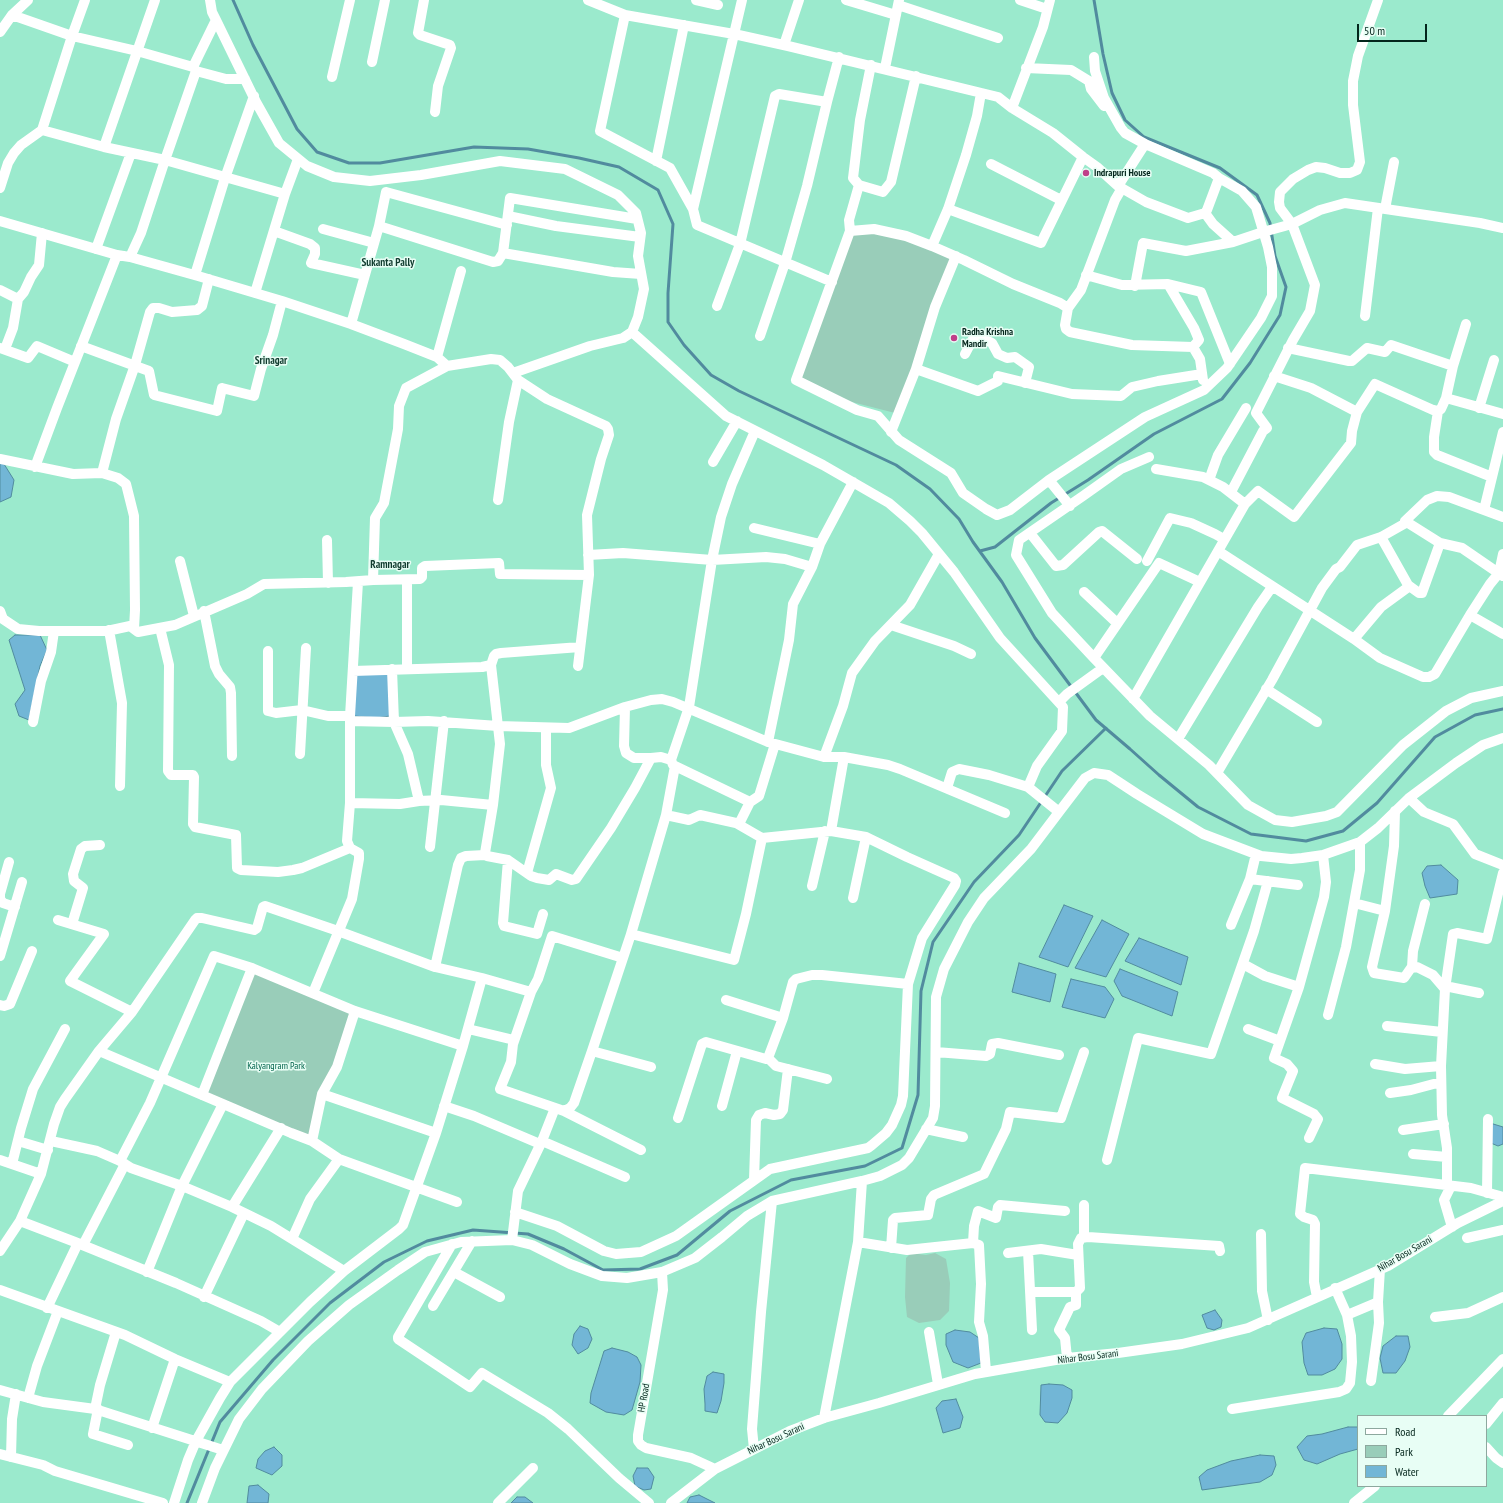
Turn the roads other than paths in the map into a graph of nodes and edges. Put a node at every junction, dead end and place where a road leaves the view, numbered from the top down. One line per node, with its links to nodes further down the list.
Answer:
1 (28, 0): 20 (street)
2 (85, 0): 26 (street)
3 (155, 0): 29 (street)
4 (210, 0): 22 (street)
5 (350, 0): 38 (street)
6 (385, 0): 32 (street)
7 (424, 0): 44 (street)
8 (588, 0): 16 (street)
9 (696, 0): 17 (street)
10 (742, 0): 25 (street)
11 (799, 0): 28 (street)
12 (846, 0): 15 (street)
13 (1020, 0): 18 (street)
14 (1378, 0): 70 (street)
15 (857, 2): 19 (street)
16 (606, 3): 21 (street)
17 (718, 5)
18 (1048, 5): 35 (street)
19 (898, 7): 27 (street); 34 (street)
20 (12, 15): 24 (street); 26 (street)
21 (625, 15): 23 (street); 53 (street)
22 (216, 20): 36 (street); 39 (street)
23 (684, 25): 25 (street); 53 (street)
24 (0, 32)
25 (734, 34): 28 (street); 63 (street)
26 (72, 36): 29 (street); 45 (street)
27 (998, 38)
28 (784, 45): 30 (street)
29 (137, 51): 36 (street); 48 (street)
30 (839, 57): 33 (street); 42 (street)
31 (1094, 57): 47 (street)
32 (372, 62)
33 (871, 65): 34 (street); 58 (street)
34 (885, 68): 37 (street)
35 (1026, 68): 43 (street); 46 (street)
36 (195, 69): 39 (street); 52 (street)
37 (916, 76): 40 (street); 58 (street)
38 (332, 77)
39 (245, 80): 41 (street)
40 (981, 93): 43 (street); 65 (street)
41 (254, 96): 51 (street); 56 (street)
42 (827, 102): 81 (street); 88 (street)
43 (1012, 108): 50 (street)
44 (435, 112)
45 (42, 130): 48 (street); 60 (street)
46 (1120, 134)
47 (1145, 144): 57 (street); 59 (street)
48 (104, 147): 49 (street)
49 (131, 153): 52 (street); 83 (street)
50 (1083, 157): 59 (street); 62 (street)
51 (298, 159): 61 (street); 67 (street)
52 (165, 160): 56 (street); 87 (street)
53 (656, 161): 63 (street)
54 (1394, 162): 64 (street)
55 (991, 164): 62 (street)
56 (225, 178): 61 (street); 91 (street)
57 (1219, 178): 66 (street); 76 (street)
58 (859, 185): 75 (street)
59 (1120, 187): 66 (street); 93 (street)
60 (0, 188)
61 (285, 194): 74 (street)
62 (1061, 200): 65 (street)
63 (693, 209): 81 (street)
64 (1381, 209): 70 (street); 72 (street); 104 (street)
65 (948, 210): 82 (street)
66 (1205, 213): 79 (street)
67 (637, 219): 69 (street); 78 (street)
68 (0, 221): 77 (street)
69 (507, 221): 71 (street); 78 (street); 84 (street)
70 (1292, 224): 76 (street); 112 (street)
71 (379, 226): 80 (street); 84 (street)
72 (1503, 228)
73 (323, 229): 80 (street)
74 (274, 231): 92 (street); 99 (street)
75 (850, 231): 82 (street); 95 (street)
76 (1262, 232): 79 (street); 117 (street)
77 (42, 233): 83 (street); 100 (street)
78 (640, 237): 90 (street)
79 (1233, 242): 97 (street)
80 (374, 243): 92 (street)
81 (740, 244): 88 (street); 102 (street)
82 (932, 246): 86 (street)
83 (96, 249): 85 (street)
84 (503, 253): 90 (street)
85 (117, 255): 87 (street); 109 (street)
86 (956, 256): 103 (street); 121 (street)
87 (130, 257): 91 (street)
88 (785, 262): 95 (street); 108 (street)
89 (460, 271): 114 (street)
90 (641, 274): 107 (street)
91 (195, 275): 94 (street)
92 (365, 275): 105 (street)
93 (1086, 275): 97 (street); 103 (street)
94 (209, 279): 99 (street); 118 (street)
95 (832, 282): 135 (street)
96 (1168, 284): 97 (street); 110 (street); 117 (street)
97 (1135, 286)
98 (0, 290): 100 (street)
99 (255, 293): 101 (street)
100 (18, 299): 111 (street)
101 (282, 301): 105 (street); 118 (street)
102 (717, 306)
103 (1068, 308): 110 (street)
104 (1365, 316)
105 (351, 324): 114 (street)
106 (1466, 324): 120 (street)
107 (632, 332): 122 (street); 133 (street)
108 (760, 336)
109 (81, 346): 116 (street); 118 (street)
110 (1193, 347): 123 (street)
111 (3, 348): 116 (street)
112 (1288, 348): 120 (street); 124 (street)
113 (965, 354): 125 (street)
114 (437, 357): 119 (street)
115 (1494, 360): 129 (street)
116 (74, 362): 140 (street)
117 (1230, 364): 126 (street)
118 (134, 365): 142 (street)
119 (446, 366): 122 (street); 170 (street)
120 (1453, 366): 127 (street)
121 (916, 369): 125 (street); 135 (street)
122 (513, 373): 148 (street); 164 (street)
123 (1202, 374): 125 (street); 126 (street)
124 (1274, 376): 130 (street); 147 (street)
125 (1025, 383)
126 (1204, 390): 144 (street)
127 (1446, 398): 129 (street); 131 (street)
128 (1246, 408): 145 (street)
129 (1479, 408): 132 (street)
130 (1357, 412): 131 (street); 150 (street)
131 (1438, 412): 143 (street)
132 (1503, 414)
133 (736, 422): 134 (street); 139 (street)
134 (755, 431): 146 (street); 165 (street)
135 (891, 432): 144 (street)
136 (1503, 432): 143 (street)
137 (1149, 457): 149 (street)
138 (0, 459): 140 (street)
139 (714, 462)
140 (36, 468): 142 (street)
141 (1156, 469): 145 (street)
142 (102, 473): 186 (street)
143 (1492, 477): 151 (street)
144 (1049, 480): 149 (street)
145 (1209, 480): 147 (street)
146 (853, 482): 160 (street); 162 (street)
147 (1231, 492): 150 (street)
148 (498, 500)
149 (1068, 503): 155 (street)
150 (1245, 504): 158 (street)
151 (1484, 510): 152 (street); 153 (street)
152 (1503, 517)
153 (1405, 520): 156 (street); 159 (street)
154 (754, 528): 160 (street)
155 (1030, 533): 158 (street); 195 (street)
156 (1381, 537): 175 (street); 179 (street)
157 (327, 540): 174 (street)
158 (1224, 540): 161 (street)
159 (1440, 543): 168 (street); 175 (street)
160 (820, 544): 167 (street)
161 (1218, 551): 173 (street); 176 (street)
162 (938, 554): 184 (street); 205 (street)
163 (1503, 554): 168 (street)
164 (588, 555): 165 (street); 169 (street)
165 (712, 560): 167 (street); 207 (street)
166 (180, 561): 182 (street)
167 (812, 568): 218 (street)
168 (1501, 574): 181 (street)
169 (589, 575): 171 (street); 191 (street)
170 (373, 580): 171 (street); 172 (street)
171 (407, 580): 198 (street)
172 (358, 582): 174 (street); 201 (street)
173 (1200, 582): 183 (street); 204 (street)
174 (328, 583): 180 (street)
175 (1408, 585): 190 (street)
176 (1272, 587): 179 (street); 217 (street)
177 (1084, 592): 183 (street)
178 (0, 611): 188 (street)
179 (1309, 611): 190 (street); 202 (street)
180 (204, 612): 182 (street); 220 (street)
181 (1470, 615): 189 (street); 190 (street)
182 (194, 616): 185 (street)
183 (1118, 623): 195 (street)
184 (891, 625): 194 (street); 221 (street)
185 (160, 628): 186 (street); 246 (street)
186 (134, 629): 187 (street)
187 (109, 630): 188 (street); 226 (street)
188 (54, 631): 211 (street)
189 (1503, 634)
190 (1354, 639)
191 (580, 647): 196 (street); 197 (street)
192 (306, 648): 208 (street)
193 (268, 651): 208 (street)
194 (971, 654)
195 (1094, 658): 199 (street)
196 (491, 665): 198 (street); 214 (street)
197 (578, 666)
198 (407, 668): 200 (street)
199 (1103, 668): 204 (street); 205 (street)
200 (392, 669): 201 (street); 212 (street)
201 (353, 671): 209 (street)
202 (1266, 689): 213 (street); 225 (street)
203 (1503, 691): 225 (street)
204 (1133, 699): 217 (street)
205 (1059, 702): 227 (street)
206 (625, 707): 207 (street); 215 (street); 223 (street)
207 (689, 707): 218 (street); 224 (street)
208 (302, 710): 209 (street); 219 (street)
209 (350, 718): 212 (street); 233 (street)
210 (444, 721): 212 (street); 214 (street); 230 (street)
211 (33, 722)
212 (394, 722): 231 (street)
213 (1317, 722)
214 (498, 726): 215 (street); 234 (street)
215 (546, 728): 253 (street)
216 (1503, 738): 229 (street)
217 (1178, 739): 225 (street)
218 (772, 743): 221 (street); 232 (street)
219 (300, 754)
220 (232, 756)
221 (824, 757): 222 (street)
222 (844, 757): 228 (street); 240 (street)
223 (651, 758): 224 (street); 253 (street)
224 (673, 763): 232 (street); 238 (street)
225 (1217, 773)
226 (120, 786)
227 (1028, 787): 228 (street); 236 (street)
228 (947, 788): 237 (street)
229 (1410, 798): 235 (street); 252 (street)
230 (436, 800): 231 (street); 234 (street); 245 (street)
231 (419, 801): 233 (street)
232 (750, 802): 239 (street)
233 (350, 803): 246 (street)
234 (492, 805): 248 (street)
235 (1395, 811): 243 (street); 264 (street)
236 (1059, 812): 247 (street); 302 (street)
237 (1005, 813)
238 (666, 815): 239 (street); 270 (street)
239 (739, 824): 242 (street)
240 (828, 831): 241 (street); 242 (street); 259 (street)
241 (866, 837): 260 (street); 279 (street)
242 (762, 838): 270 (street)
243 (1360, 842): 249 (street); 261 (street)
244 (100, 845): 267 (street)
245 (430, 847)
246 (350, 848): 269 (street)
247 (1256, 854): 249 (street); 255 (street)
248 (485, 855): 250 (street); 276 (street)
249 (1323, 855): 280 (street)
250 (508, 860): 253 (street); 265 (street)
251 (9, 862): 263 (street)
252 (1503, 865)
253 (527, 873)
254 (1503, 873): 281 (street)
255 (1250, 879): 257 (street); 268 (street)
256 (22, 882): 263 (street)
257 (1268, 882): 258 (street); 274 (street)
258 (1298, 885)
259 (812, 886)
260 (853, 898)
261 (1354, 903): 264 (street); 289 (street)
262 (1425, 904): 277 (street)
263 (15, 907): 272 (street)
264 (1384, 910): 277 (street)
265 (543, 914)
266 (58, 920): 267 (street)
267 (72, 924): 288 (street)
268 (1231, 926)
269 (338, 931): 276 (street); 283 (street); 288 (street)
270 (631, 934): 273 (street)
271 (32, 951): 286 (street)
272 (0, 956)
273 (623, 958): 282 (street); 300 (street)
274 (1242, 964): 280 (street); 338 (street)
275 (252, 968): 283 (street); 310 (street); 315 (street)
276 (435, 968): 278 (street)
277 (1412, 968): 281 (street)
278 (482, 978): 282 (street); 293 (street)
279 (908, 984): 290 (street); 343 (street)
280 (1299, 987): 297 (street)
281 (1445, 987): 284 (street); 295 (street)
282 (531, 992): 296 (street)
283 (313, 993): 287 (street)
284 (1479, 993)
285 (726, 1000): 290 (street)
286 (0, 1005)
287 (355, 1011): 298 (street); 314 (street)
288 (132, 1012): 299 (street)
289 (1328, 1015)
290 (783, 1018): 305 (street)
291 (1387, 1026): 295 (street)
292 (65, 1029): 329 (street)
293 (468, 1029): 296 (street); 298 (street)
294 (1248, 1029): 297 (street)
295 (1442, 1032): 308 (street)
296 (514, 1040): 319 (street)
297 (1280, 1041): 328 (street)
298 (463, 1046): 317 (street)
299 (99, 1051): 310 (street); 332 (street)
300 (592, 1051): 307 (street); 319 (street)
301 (736, 1051): 305 (street); 318 (street); 320 (street)
302 (936, 1052): 304 (street); 324 (street)
303 (1084, 1052): 371 (street)
304 (1058, 1055)
305 (768, 1058): 309 (street)
306 (1375, 1064): 308 (street)
307 (651, 1066)
308 (1441, 1066): 312 (street)
309 (788, 1069): 311 (street); 343 (street)
310 (160, 1078): 315 (street); 339 (street)
311 (827, 1079)
312 (1442, 1082): 313 (street); 322 (street)
313 (1390, 1093)
314 (322, 1094): 326 (street); 330 (street)
315 (202, 1095): 316 (street)
316 (223, 1104): 323 (street); 345 (street)
317 (444, 1106): 326 (street); 331 (street)
318 (722, 1106)
319 (560, 1110): 331 (street); 333 (street)
320 (678, 1118)
321 (1488, 1119): 348 (street)
322 (1444, 1124): 325 (street); 335 (street)
323 (281, 1128): 330 (street); 354 (street)
324 (926, 1129): 327 (street); 344 (street)
325 (1403, 1130)
326 (436, 1133): 347 (street)
327 (963, 1137)
328 (1309, 1138)
329 (18, 1141): 332 (street); 340 (street)
330 (312, 1141): 336 (street)
331 (541, 1142): 342 (street); 357 (street)
332 (49, 1145): 339 (street); 341 (street)
333 (641, 1150)
334 (1413, 1154): 335 (street)
335 (1447, 1157): 346 (street)
336 (339, 1159): 347 (street); 365 (street)
337 (0, 1160): 340 (street)
338 (1107, 1160)
339 (122, 1163): 345 (street); 369 (street)
340 (12, 1164): 341 (street)
341 (41, 1174): 358 (street)
342 (625, 1177)
343 (754, 1180): 357 (street)
344 (862, 1181): 350 (street); 367 (street)
345 (182, 1186): 354 (street); 379 (street)
346 (1449, 1186): 348 (street); 359 (street); 388 (street)
347 (417, 1188): 352 (street); 378 (street)
348 (1487, 1192): 349 (street)
349 (1503, 1197)
350 (772, 1201): 381 (street); 422 (street)
351 (1503, 1201): 359 (street, Nihar Bosu Sarani)
352 (457, 1202)
353 (1084, 1205): 362 (street)
354 (232, 1207): 356 (street)
355 (1065, 1211): 368 (street)
356 (244, 1213): 365 (street); 386 (street)
357 (515, 1216): 363 (street)
358 (20, 1221): 369 (street); 373 (street)
359 (1452, 1227): 377 (street, Nihar Bosu Sarani)
360 (1503, 1230): 364 (street)
361 (1261, 1234): 396 (street)
362 (1084, 1237): 374 (street); 376 (street)
363 (512, 1238): 366 (street); 381 (street)
364 (1467, 1238)
365 (292, 1239): 378 (street)
366 (472, 1242): 370 (street); 380 (street)
367 (858, 1242): 371 (street); 415 (street)
368 (973, 1243): 371 (street); 404 (street)
369 (81, 1244): 379 (street); 392 (street)
370 (452, 1244): 420 (street); 433 (street)
371 (891, 1248)
372 (1028, 1250): 375 (street); 376 (street); 384 (street)
373 (0, 1251)
374 (1220, 1251)
375 (1008, 1253)
376 (1078, 1255): 385 (street)
377 (1380, 1269): 382 (street, Nihar Bosu Sarani); 390 (street)
378 (344, 1271): 399 (street)
379 (147, 1272): 386 (street)
380 (454, 1272): 387 (street); 391 (street)
381 (662, 1272): 427 (street, HP Road)
382 (1335, 1288): 388 (street, Nihar Bosu Sarani); 394 (street)
383 (0, 1290): 392 (street)
384 (1030, 1292): 385 (street); 397 (street)
385 (1076, 1292): 401 (street)
386 (204, 1296): 399 (street)
387 (500, 1297)
388 (1317, 1297): 396 (street, Nihar Bosu Sarani)
389 (1503, 1297): 395 (street)
390 (1378, 1302): 394 (street); 405 (street)
391 (433, 1306)
392 (47, 1308): 393 (street)
393 (58, 1312): 398 (street); 410 (street)
394 (1347, 1315): 412 (street)
395 (1435, 1317)
396 (1268, 1320): 401 (street, Nihar Bosu Sarani)
397 (1032, 1330)
398 (116, 1332): 402 (street); 413 (street)
399 (280, 1332): 406 (street)
400 (929, 1332): 407 (street)
401 (1067, 1358): 404 (street, Nihar Bosu Sarani)
402 (175, 1359): 406 (street); 417 (street)
403 (1503, 1359): 414 (street)
404 (986, 1372): 407 (street, Nihar Bosu Sarani)
405 (1371, 1381)
406 (230, 1382): 418 (street)
407 (938, 1384): 415 (street, Nihar Bosu Sarani)
408 (0, 1390): 409 (street)
409 (16, 1394): 410 (street); 424 (street)
410 (28, 1398): 413 (street)
411 (1503, 1403): 416 (street)
412 (1232, 1408)
413 (97, 1409): 417 (street); 419 (street)
414 (1450, 1415)
415 (824, 1418): 422 (street, Nihar Bosu Sarani)
416 (1487, 1423)
417 (152, 1428): 418 (street)
418 (199, 1442): 420 (street); 430 (street)
419 (128, 1445)
420 (219, 1448): 431 (street)
421 (1487, 1448): 425 (street)
422 (754, 1449): 427 (street, Nihar Bosu Sarani)
423 (0, 1454): 424 (street)
424 (11, 1457): 429 (street)
425 (1503, 1463)
426 (533, 1468): 432 (street)
427 (715, 1469): 434 (street, Nihar Bosu Sarani)
428 (1374, 1487): 435 (street)
429 (163, 1503)
430 (174, 1503)
431 (202, 1503)
432 (498, 1503)
433 (650, 1503)
434 (671, 1503)
435 (1354, 1503)

